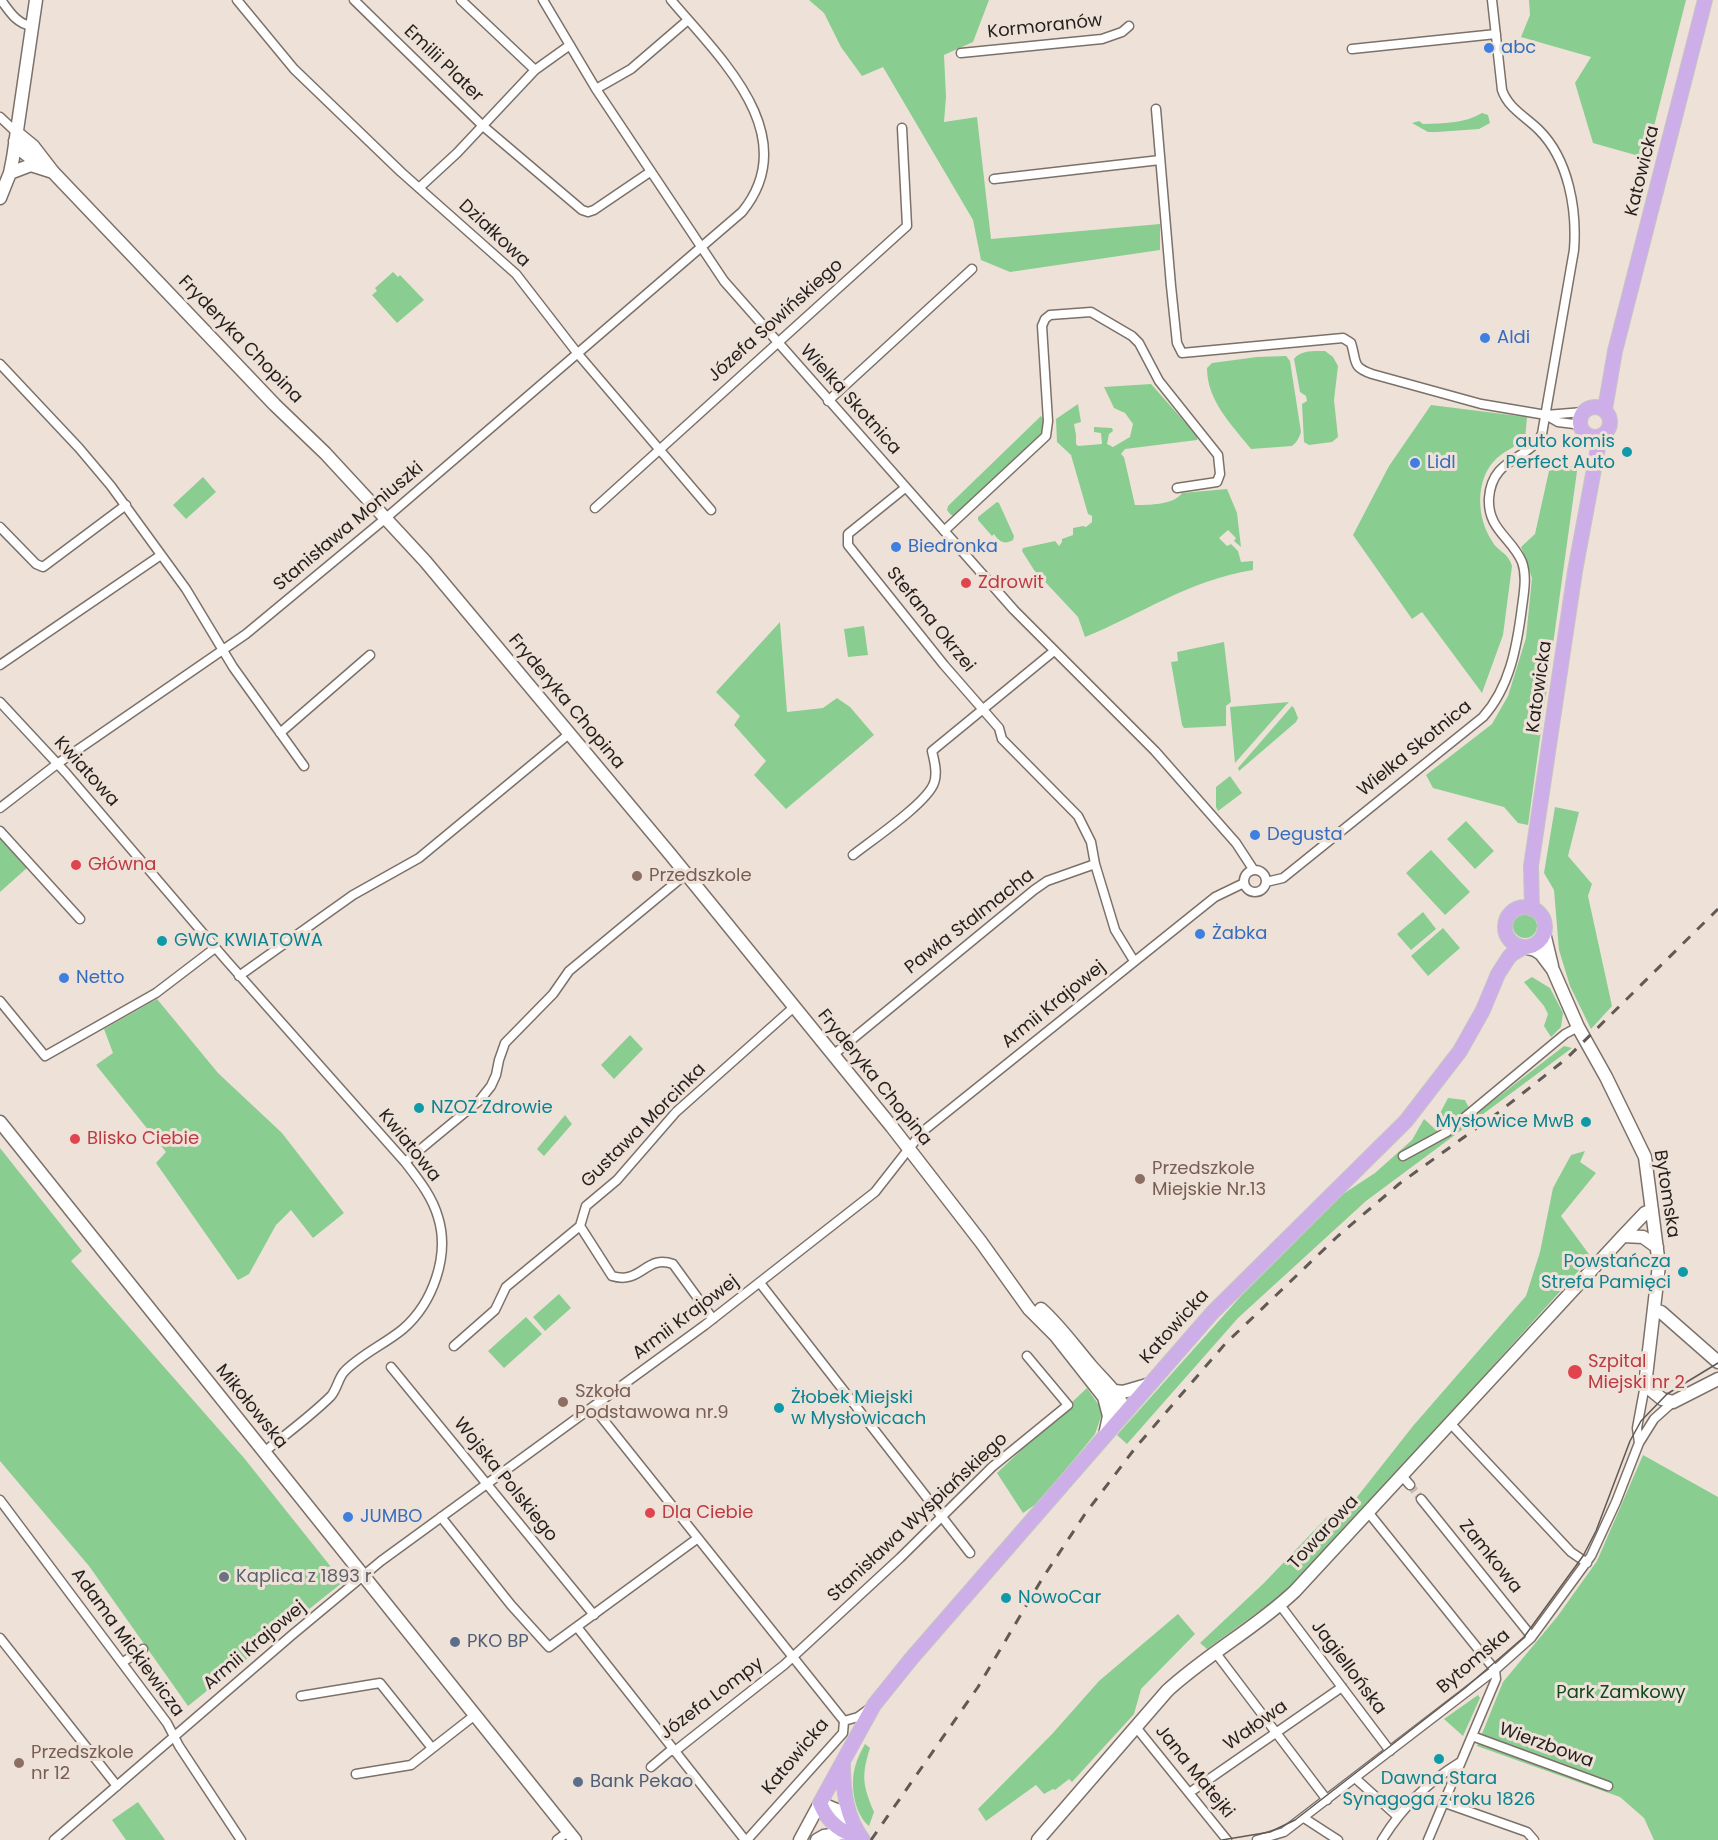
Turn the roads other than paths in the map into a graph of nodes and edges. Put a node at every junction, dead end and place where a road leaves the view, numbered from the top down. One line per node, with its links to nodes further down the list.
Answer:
1 (2, 0): 11 (street)
2 (36, 0): 11 (street)
3 (237, 0): 29 (street, Działkowa)
4 (354, 0): 21 (street, Emilii Plater)
5 (461, 0): 17 (street)
6 (543, 0): 14 (street, Wielka Skotnica)
7 (671, 0): 10 (street, Stanisława Moniuszki)
8 (1492, 0): 13 (street, Wielka Skotnica)
9 (1705, 0): 37 (main road, Katowicka)
10 (688, 20): 18 (street); 31 (street, Stanisława Moniuszki)
11 (32, 26): 23 (street)
12 (1129, 26): 16 (street, Kormoranów)
13 (1496, 34): 15 (street); 38 (street, Wielka Skotnica)
14 (570, 45): 17 (street, Emilii Plater); 18 (street, Wielka Skotnica)
15 (1352, 49)
16 (961, 53)
17 (535, 70): 21 (street, Emilii Plater)
18 (596, 89): 26 (street, Wielka Skotnica)
19 (1156, 109): 24 (street)
20 (0, 117): 23 (street)
21 (483, 126): 26 (street, Emilii Plater); 29 (street, Emilii Plater)
22 (902, 128): 33 (street, Józefa Sowińskiego)
23 (16, 137): 25 (street, Fryderyka Chopina); 27 (street)
24 (1160, 160): 28 (street); 38 (street)
25 (47, 169): 27 (street); 46 (street, Fryderyka Chopina)
26 (650, 172): 31 (street, Wielka Skotnica)
27 (10, 173): 30 (street)
28 (994, 179)
29 (419, 188): 34 (street, Działkowa)
30 (0, 198)
31 (701, 248): 33 (street, Wielka Skotnica); 34 (street, Stanisława Moniuszki)
32 (972, 269): 36 (street)
33 (776, 342): 36 (street, Wielka Skotnica); 40 (street, Józefa Sowińskiego)
34 (578, 354): 40 (street, Działkowa); 46 (street, Stanisława Moniuszki)
35 (0, 364): 43 (street)
36 (828, 401): 41 (street, Wielka Skotnica)
37 (1593, 409): 38 (street); 39 (main road); 39 (main road)
38 (1546, 415): 39 (street); 67 (street, Wielka Skotnica)
39 (1589, 433): 64 (main road, Katowicka)
40 (660, 449): 44 (street, Józefa Sowińskiego); 45 (street, Działkowa)
41 (905, 488): 48 (street, Wielka Skotnica); 55 (street, Stefana Okrzei)
42 (1177, 488): 48 (street)
43 (126, 505): 47 (street); 49 (street)
44 (595, 508)
45 (711, 510)
46 (386, 518): 50 (street, Stanisława Moniuszki); 57 (street, Fryderyka Chopina)
47 (0, 527)
48 (944, 531): 51 (street, Wielka Skotnica)
49 (161, 555): 50 (street); 53 (street)
50 (223, 651): 56 (street); 58 (street, Stanisława Moniuszki)
51 (1054, 651): 55 (street); 65 (street, Wielka Skotnica)
52 (370, 654): 56 (street)
53 (0, 665)
54 (0, 702): 58 (street, Kwiatowa)
55 (981, 709): 62 (street); 63 (street)
56 (280, 733): 59 (street)
57 (569, 734): 66 (street, Fryderyka Chopina); 79 (street)
58 (57, 764): 60 (street, Stanisława Moniuszki); 75 (street, Kwiatowa)
59 (304, 766)
60 (0, 808)
61 (0, 831): 71 (street)
62 (853, 855)
63 (1095, 864): 76 (street); 83 (street, Pawła Stalmacha)
64 (1531, 866): 69 (main road, Katowicka); 70 (main road, Katowicka)
65 (1254, 869): 67 (street); 68 (street)
66 (686, 874): 81 (street, Fryderyka Chopina); 87 (street)
67 (1266, 882): 68 (street)
68 (1244, 883): 76 (street, Armii Krajowej)
69 (1517, 909): 70 (main road); 73 (main road)
70 (1532, 909): 72 (main road)
71 (80, 919)
72 (1544, 933): 74 (main road); 77 (street, Bytomska)
73 (1508, 938): 74 (main road); 78 (main road, Katowicka)
74 (1524, 947): 77 (street, Bytomska); 78 (main road, Katowicka)
75 (215, 948): 79 (street, Kwiatowa); 80 (street)
76 (1134, 961): 85 (street, Armii Krajowej)
77 (1553, 970): 82 (street, Bytomska)
78 (1498, 974): 104 (main road, Katowicka)
79 (239, 976): 87 (street, Kwiatowa)
80 (0, 1001)
81 (794, 1007): 83 (street, Fryderyka Chopina); 89 (street, Gustawa Morcinka)
82 (1578, 1027): 86 (street); 88 (street, Bytomska)
83 (833, 1055): 85 (street, Fryderyka Chopina)
84 (0, 1122): 113 (street, Mikołowska)
85 (909, 1149): 92 (street, Armii Krajowej); 93 (street, Fryderyka Chopina)
86 (1403, 1156)
87 (405, 1162): 113 (street, Kwiatowa)
88 (1652, 1210): 90 (street, Towarowa); 91 (street, Bytomska)
89 (580, 1226): 96 (street); 99 (street, Gustawa Morcinka)
90 (1623, 1236): 91 (street); 110 (street, Towarowa)
91 (1657, 1247): 94 (street, Bytomska)
92 (760, 1283): 96 (street, Armii Krajowej); 119 (street)
93 (1014, 1287): 95 (street, Fryderyka Chopina); 97 (street, Fryderyka Chopina)
94 (1655, 1310): 101 (street); 105 (street, Bytomska)
95 (1050, 1317): 97 (street, Fryderyka Chopina); 98 (street, Fryderyka Chopina)
96 (713, 1319): 108 (street, Armii Krajowej)
97 (1056, 1336): 98 (street, Fryderyka Chopina); 106 (street, Fryderyka Chopina)
98 (1074, 1344): 106 (street, Fryderyka Chopina)
99 (454, 1346)
100 (1027, 1356): 119 (street, Stanisława Wyspiańskiego)
101 (1716, 1361): 103 (street)
102 (391, 1367): 114 (street, Wojska Polskiego)
103 (1716, 1380): 107 (street)
104 (1147, 1385): 106 (street); 109 (main road, Katowicka)
105 (1645, 1385): 107 (street); 112 (street, Bytomska)
106 (1110, 1394): 109 (street, Fryderyka Chopina); 111 (street)
107 (1673, 1402): 112 (street, Bytomska)
108 (594, 1408): 114 (street, Armii Krajowej); 120 (street)
109 (1124, 1412): 111 (main road, Katowicka)
110 (1450, 1423): 117 (street, Towarowa); 122 (street)
111 (1105, 1435): 136 (main road, Katowicka)
112 (1639, 1443): 122 (street, Bytomska)
113 (264, 1452): 123 (street, Mikołowska)
114 (486, 1484): 118 (street, Armii Krajowej); 125 (street, Wojska Polskiego)
115 (1421, 1499): 128 (street, Zamkowa)
116 (0, 1500): 132 (street, Adama Mickiewicza)
117 (1368, 1512): 124 (street, Towarowa); 133 (street)
118 (441, 1517): 123 (street, Armii Krajowej); 126 (street)
119 (941, 1518): 121 (street); 131 (street, Stanisława Wyspiańskiego)
120 (698, 1538): 125 (street); 131 (street)
121 (970, 1553)
122 (1587, 1563): 128 (street, Bytomska)
123 (364, 1576): 137 (street, Mikołowska); 142 (street, Armii Krajowej)
124 (1281, 1605): 130 (street, Towarowa); 134 (street, Jagiellońska)
125 (594, 1615): 126 (street)
126 (577, 1627): 144 (street)
127 (0, 1638): 151 (street)
128 (1531, 1638): 133 (street, Bytomska)
129 (143, 1649): 132 (street)
130 (1215, 1652): 139 (street, Towarowa); 140 (street)
131 (792, 1657): 138 (street); 144 (street, Józefa Lompy)
132 (123, 1662): 142 (street, Adama Mickiewicza)
133 (1495, 1670): 141 (street); 145 (street, Bytomska)
134 (1342, 1687): 140 (street, Wałowa); 145 (street, Jagiellońska)
135 (301, 1696): 143 (street)
136 (874, 1705): 138 (street, Katowicka); 146 (main road, Katowicka)
137 (475, 1715): 143 (street); 160 (street, Mikołowska)
138 (844, 1721): 164 (street, Katowicka)
139 (1136, 1726): 153 (street, Jana Matejki); 168 (street, Towarowa)
140 (1276, 1732): 153 (street, Wałowa); 154 (street)
141 (1472, 1736): 147 (street); 152 (street, Wierzbowa)
142 (174, 1737): 151 (street, Armii Krajowej); 162 (street, Adama Mickiewicza)
143 (432, 1748): 149 (street)
144 (675, 1751): 148 (street, Józefa Lompy); 164 (street)
145 (1390, 1751): 150 (street, Bytomska)
146 (843, 1760): 155 (main road, Katowicka); 159 (main road)
147 (1460, 1763): 156 (street); 157 (street)
148 (651, 1767)
149 (356, 1774)
150 (1355, 1778): 154 (street, Bytomska); 157 (street)
151 (117, 1786): 161 (street, Armii Krajowej)
152 (1608, 1786)
153 (1189, 1793): 169 (street, Jana Matejki)
154 (1327, 1800): 158 (street, Bytomska)
155 (820, 1803): 159 (main road); 165 (street)
156 (1445, 1803): 173 (street); 174 (street)
157 (1397, 1816): 172 (street)
158 (1304, 1818): 170 (street, Bytomska); 171 (street)
159 (848, 1828): 166 (street); 167 (main road)
160 (572, 1836): 163 (street)
161 (54, 1840)
162 (241, 1840)
163 (557, 1840)
164 (746, 1840)
165 (800, 1840)
166 (817, 1840)
167 (863, 1840)
168 (1038, 1840)
169 (1227, 1840)
170 (1258, 1840)
171 (1338, 1840)
172 (1382, 1840)
173 (1428, 1840)
174 (1534, 1840)

